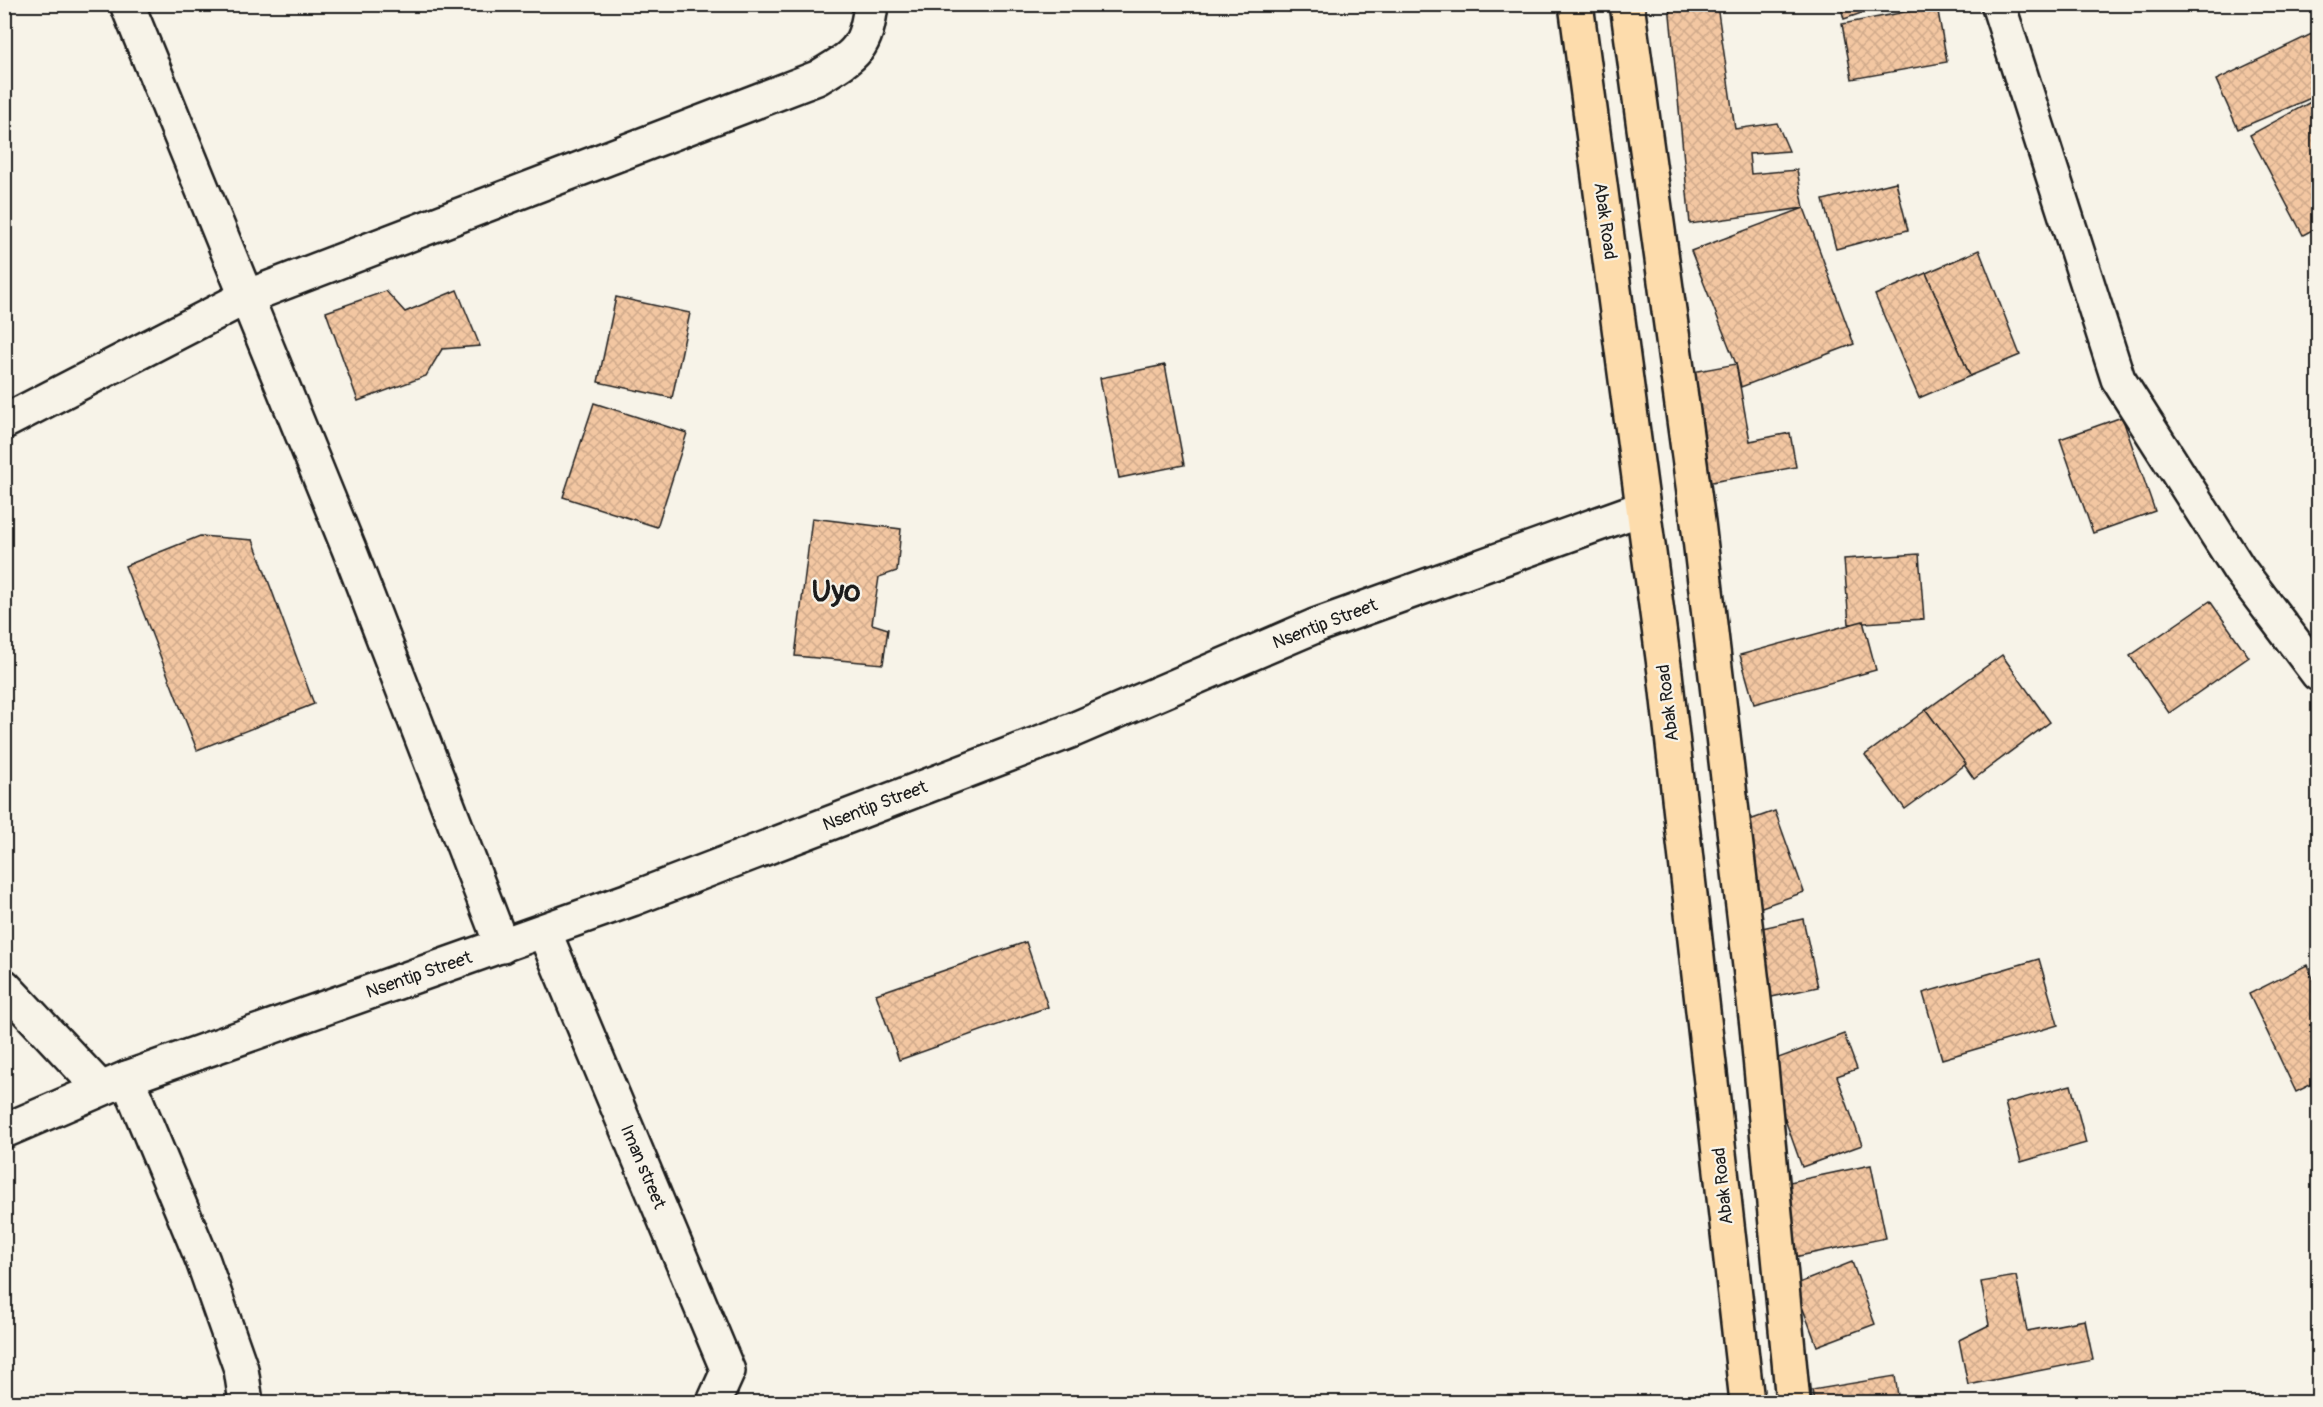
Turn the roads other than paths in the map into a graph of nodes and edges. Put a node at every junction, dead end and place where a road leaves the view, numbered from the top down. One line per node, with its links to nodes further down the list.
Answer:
1 (127, 4): 6 (street)
2 (871, 4): 6 (street)
3 (1576, 4): 8 (highway, Abak Road)
4 (1627, 4): 18 (highway)
5 (1998, 4): 9 (street)
6 (246, 297): 7 (street); 11 (street)
7 (4, 422)
8 (1643, 508): 10 (street, Nsentip Street); 17 (highway, Abak Road)
9 (2319, 675)
10 (544, 931): 11 (street, Nsentip Street); 16 (street, Iman street)
11 (502, 946): 13 (street, Nsentip Street)
12 (4, 986): 13 (street)
13 (114, 1083): 14 (street); 15 (street)
14 (4, 1131)
15 (246, 1402)
16 (714, 1402)
17 (1747, 1402)
18 (1793, 1402)

